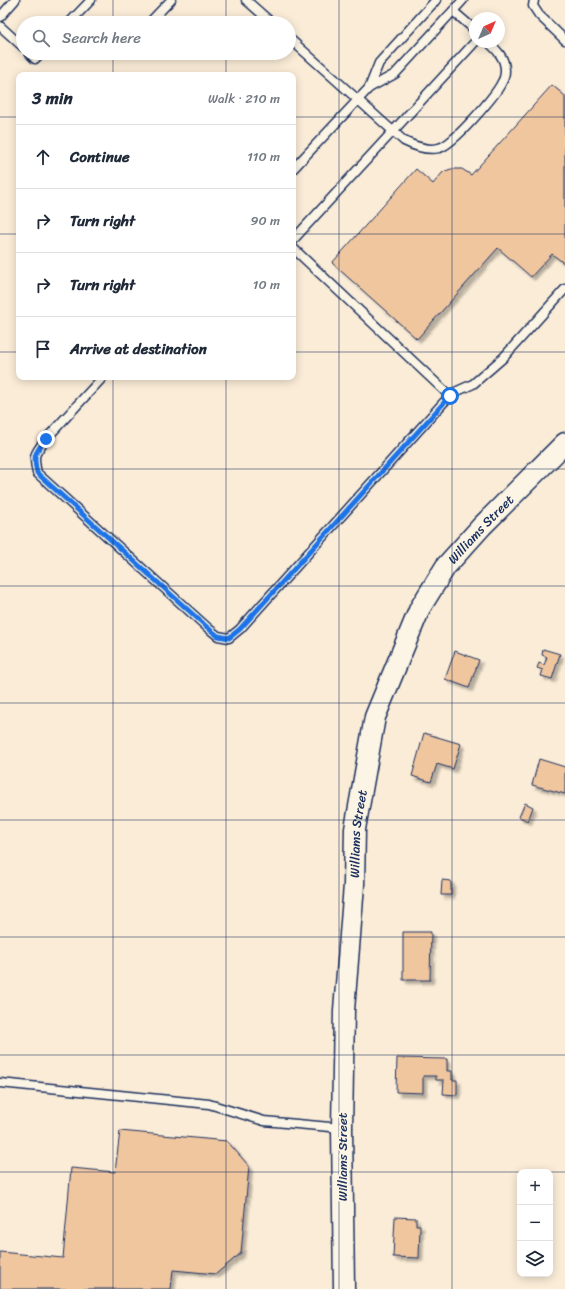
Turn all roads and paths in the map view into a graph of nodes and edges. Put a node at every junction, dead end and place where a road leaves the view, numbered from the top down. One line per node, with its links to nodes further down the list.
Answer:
1 (15, 0): 12 (lane)
2 (91, 0): 9 (lane)
3 (171, 0): 10 (lane)
4 (246, 0): 11 (lane)
5 (436, 0): 20 (lane)
6 (463, 0): 8 (lane)
7 (534, 0): 15 (lane)
8 (453, 11): 13 (lane); 20 (lane)
9 (76, 16)
10 (156, 16)
11 (264, 16)
12 (0, 17)
13 (469, 25)
14 (0, 26): 16 (lane)
15 (565, 40)
16 (16, 41)
17 (296, 44): 21 (lane)
18 (469, 48): 22 (lane)
19 (493, 48): 22 (lane)
20 (369, 88): 21 (lane)
21 (358, 99): 22 (lane); 23 (lane)
22 (393, 131): 24 (lane)
23 (296, 166)
24 (296, 237)
25 (296, 251): 28 (lane)
26 (565, 289): 28 (lane)
27 (100, 380): 28 (lane)
28 (450, 396)
29 (565, 443): 31 (street, Williams Street)
30 (0, 1083): 31 (lane)
31 (342, 1128): 32 (street, Williams Street)
32 (344, 1289)

